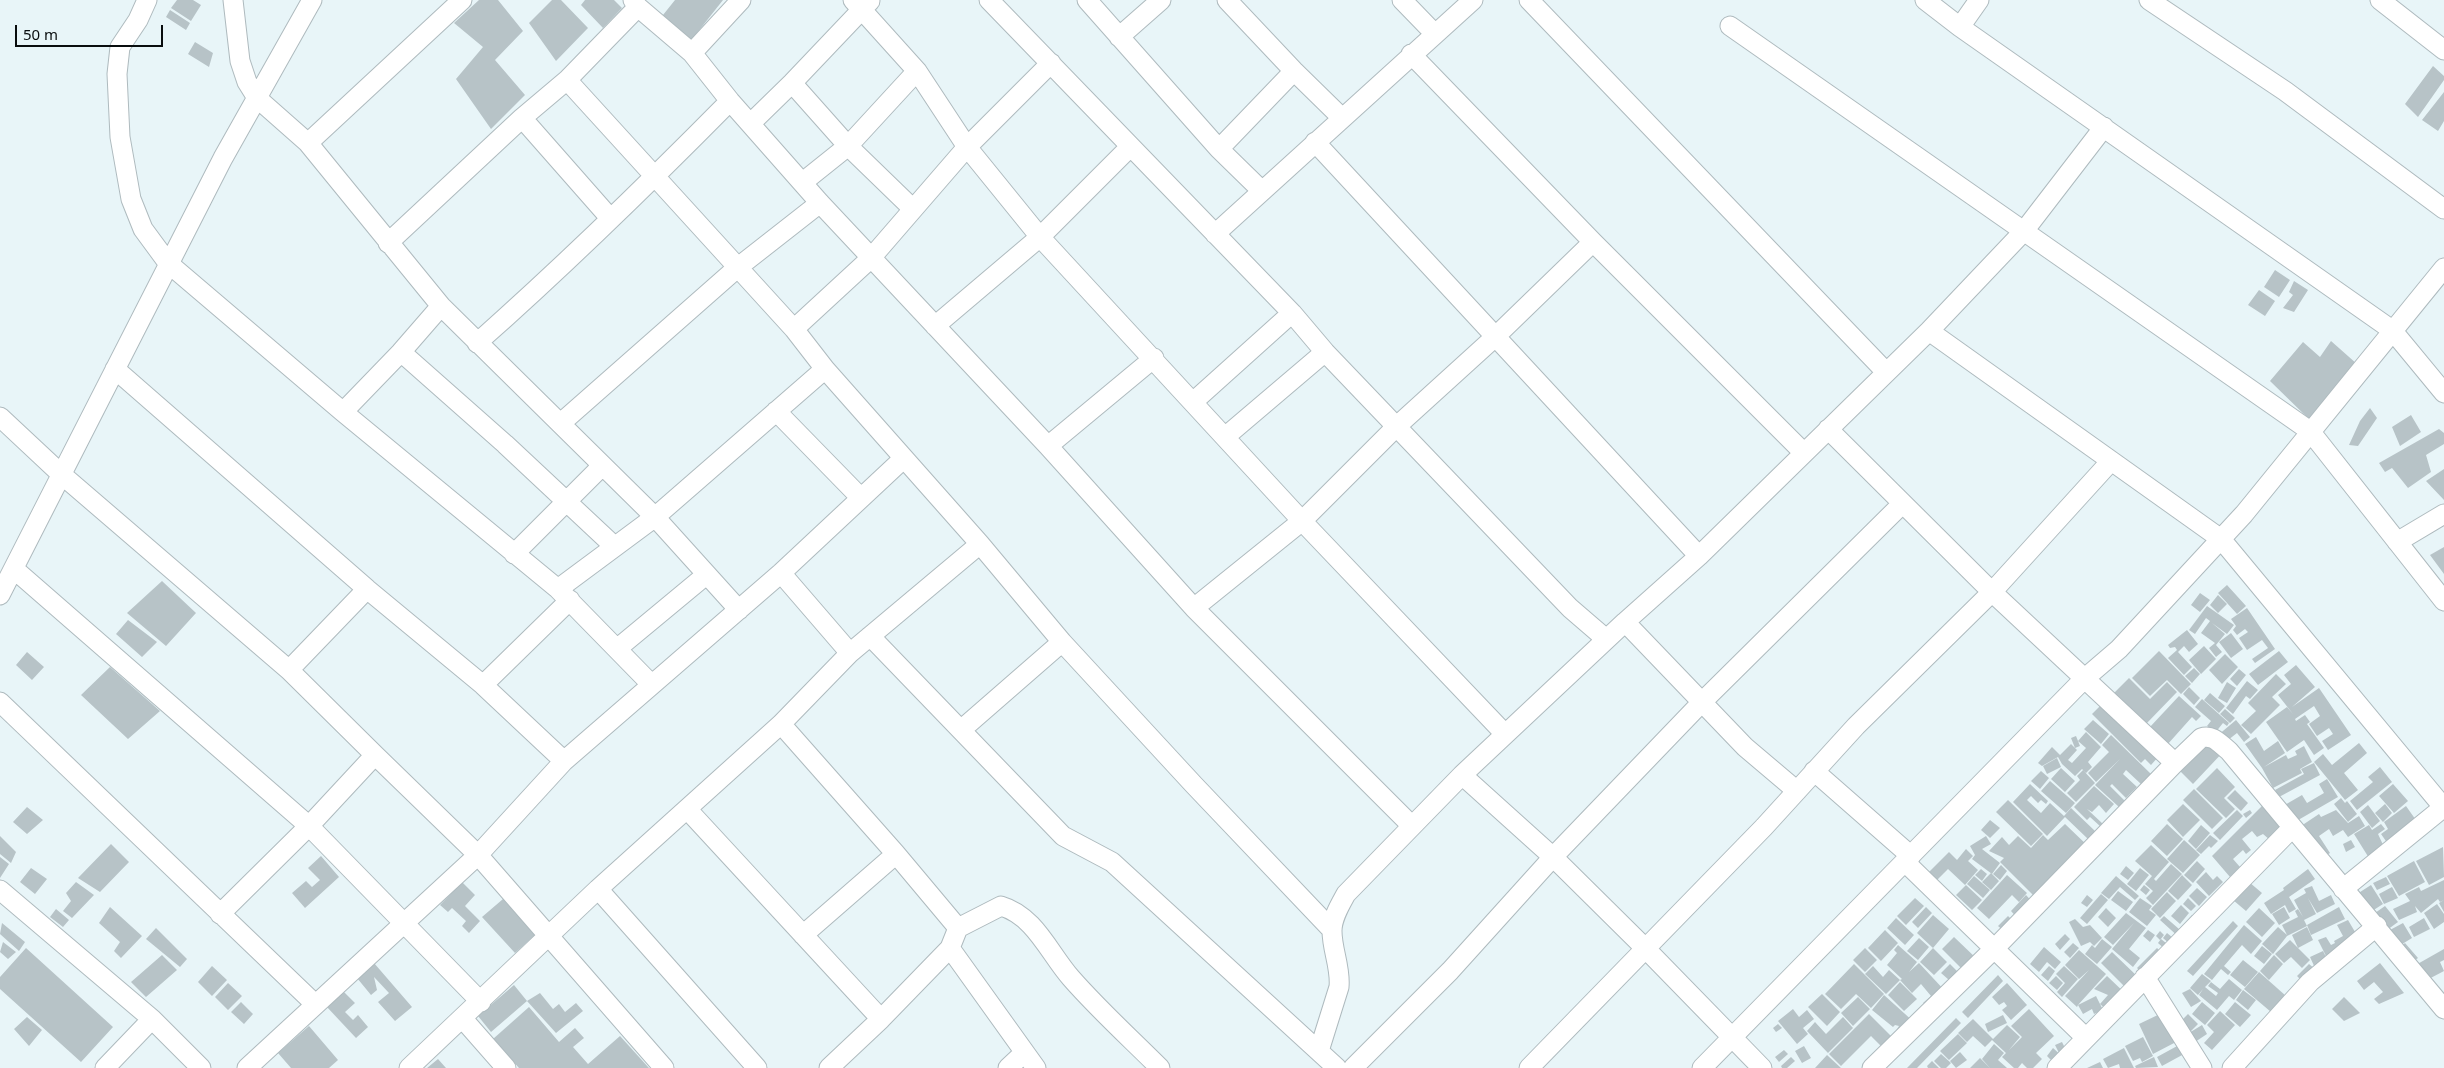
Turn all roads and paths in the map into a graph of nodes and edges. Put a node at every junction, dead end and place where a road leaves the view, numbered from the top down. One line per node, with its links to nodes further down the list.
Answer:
1 (146, 0): 56 (street)
2 (233, 0): 31 (street)
3 (312, 0): 31 (street)
4 (462, 0): 38 (street)
5 (741, 0): 24 (street)
6 (989, 0): 26 (street)
7 (1087, 0): 22 (street)
8 (1160, 0): 22 (street)
9 (1227, 0): 28 (street)
10 (1402, 0): 21 (street)
11 (1473, 0): 21 (street)
12 (1529, 0): 72 (street)
13 (1925, 0): 20 (street)
14 (1979, 0): 20 (street)
15 (2148, 0): 48 (street)
16 (2380, 0): 23 (street)
17 (861, 3): 27 (street); 30 (street)
18 (636, 4): 24 (street); 29 (street)
19 (1730, 26): 50 (street)
20 (1960, 27): 36 (street)
21 (1435, 34): 25 (street)
22 (1119, 37): 42 (street)
23 (2444, 50)
24 (692, 53): 32 (street)
25 (1411, 54): 34 (street); 53 (street)
26 (1050, 63): 40 (street); 41 (street)
27 (917, 71): 39 (street); 40 (street)
28 (1294, 72): 34 (street); 42 (street)
29 (567, 80): 33 (street); 43 (street)
30 (792, 83): 35 (street); 39 (street)
31 (257, 98): 38 (street); 56 (street)
32 (730, 101): 35 (street); 43 (street)
33 (522, 118): 49 (street); 54 (street)
34 (1342, 118): 37 (street)
35 (751, 123): 44 (street)
36 (2104, 127): 50 (street); 63 (street)
37 (1315, 142): 45 (street); 65 (street)
38 (308, 143): 54 (street)
39 (848, 146): 44 (street); 47 (street)
40 (967, 147): 47 (street); 52 (street)
41 (1130, 147): 51 (street); 52 (street)
42 (1219, 149): 45 (street)
43 (654, 178): 49 (street); 57 (street)
44 (803, 182): 46 (street)
45 (1262, 191): 51 (street)
46 (820, 203): 55 (street); 57 (street)
47 (913, 209): 55 (street)
48 (2444, 209)
49 (610, 218): 66 (street)
50 (2024, 231): 64 (street); 81 (street)
51 (1215, 234): 60 (street)
52 (1040, 237): 61 (street); 69 (street)
53 (1593, 242): 65 (street); 84 (street)
54 (388, 243): 59 (street)
55 (871, 258): 61 (street); 62 (street)
56 (168, 262): 70 (street); 76 (street)
57 (737, 268): 62 (street); 78 (street)
58 (2444, 268): 63 (street)
59 (441, 306): 66 (street); 67 (street)
60 (1292, 313): 68 (street); 74 (street)
61 (935, 326): 83 (street)
62 (794, 328): 71 (street)
63 (2392, 330): 73 (street); 81 (street)
64 (1929, 331): 72 (street); 86 (street)
65 (1496, 337): 79 (street); 100 (street)
66 (476, 343): 78 (street)
67 (401, 352): 76 (street); 90 (street)
68 (1326, 352): 79 (street); 82 (street)
69 (1154, 358): 74 (street); 83 (street)
70 (115, 369): 88 (street); 104 (street)
71 (825, 369): 75 (street); 85 (street)
72 (1886, 372): 80 (street)
73 (2444, 393)
74 (1193, 402): 82 (street)
75 (776, 410): 89 (street); 93 (street)
76 (343, 412): 99 (street)
77 (0, 417): 88 (street)
78 (561, 424): 87 (street)
79 (1397, 426): 94 (street); 113 (street)
80 (1828, 429): 84 (street); 91 (street)
81 (2310, 431): 95 (street); 96 (street)
82 (1225, 437): 94 (street)
83 (1048, 446): 109 (street)
84 (1804, 453): 100 (street)
85 (902, 459): 89 (street); 97 (street)
86 (2111, 461): 95 (street); 105 (street)
87 (602, 466): 90 (street); 93 (street)
88 (61, 474): 101 (street); 117 (street)
89 (860, 497): 102 (street)
90 (566, 501): 98 (street); 99 (street)
91 (1902, 504): 105 (street); 122 (street)
92 (2444, 514): 96 (street)
93 (655, 517): 98 (street); 103 (street)
94 (1302, 521): 109 (street); 125 (street)
95 (2221, 539): 118 (street); 132 (street)
96 (2396, 542): 108 (street)
97 (980, 544): 112 (street); 114 (street)
98 (614, 546): 107 (street)
99 (514, 554): 107 (street)
100 (1699, 556): 111 (street)
101 (14, 569): 106 (street); 134 (street)
102 (781, 573): 110 (street); 116 (street)
103 (706, 574): 110 (street); 115 (street)
104 (367, 589): 117 (street); 120 (street)
105 (1992, 592): 118 (street); 129 (street)
106 (0, 594)
107 (564, 595): 115 (street); 120 (street)
108 (2444, 601)
109 (1194, 608): 135 (street)
110 (739, 610): 119 (street)
111 (1625, 622): 113 (street); 122 (street)
112 (870, 636): 116 (street); 124 (street)
113 (1606, 639): 125 (street)
114 (1062, 642): 124 (street); 148 (street)
115 (618, 648): 119 (street)
116 (850, 653): 123 (street)
117 (289, 670): 126 (street)
118 (2084, 679): 128 (street); 140 (street)
119 (651, 684): 127 (street)
120 (484, 685): 127 (street)
121 (0, 702): 144 (street)
122 (1702, 702): 131 (street); 139 (street)
123 (781, 724): 133 (street); 137 (street)
124 (961, 730): 163 (street)
125 (1505, 734): 130 (street)
126 (375, 754): 134 (street); 138 (street)
127 (564, 761): 138 (street)
128 (2175, 763): 136 (street); 152 (street)
129 (1814, 771): 131 (street); 140 (street)
130 (1462, 775): 135 (street); 139 (street)
131 (1796, 791): 153 (street)
132 (2444, 807): 142 (street)
133 (687, 809): 141 (street); 149 (street)
134 (309, 826): 144 (street); 145 (street)
135 (1412, 826): 148 (street)
136 (2292, 828): 142 (street); 154 (street)
137 (896, 854): 147 (street); 149 (street)
138 (478, 855): 145 (street); 150 (street)
139 (1553, 857): 153 (street); 177 (street)
140 (1908, 859): 152 (street); 161 (street)
141 (598, 889): 150 (street); 171 (street)
142 (2344, 889): 146 (street)
143 (0, 890): 158 (street)
144 (220, 914): 156 (street)
145 (404, 923): 155 (street); 156 (street)
146 (2376, 926): 157 (street); 184 (street)
147 (958, 928): 151 (street); 175 (street)
148 (1332, 930): 163 (street)
149 (803, 935): 160 (street)
150 (550, 936): 155 (street); 170 (street)
151 (950, 948): 160 (street); 164 (street)
152 (1995, 948): 162 (street); 181 (street)
153 (1646, 949): 161 (street); 178 (street)
154 (2145, 977): 162 (street); 183 (street)
155 (481, 1002): 159 (street)
156 (315, 1004): 167 (street)
157 (2444, 1009)
158 (152, 1019): 165 (street); 166 (street)
159 (463, 1019): 168 (street); 169 (street)
160 (881, 1019): 172 (street)
161 (1731, 1038): 179 (street); 180 (street)
162 (2086, 1038): 182 (street)
163 (1319, 1051): 176 (street)
164 (1024, 1053): 173 (street); 174 (street)
165 (105, 1068)
166 (201, 1068)
167 (247, 1068)
168 (409, 1068)
169 (506, 1068)
170 (664, 1068)
171 (757, 1068)
172 (829, 1068)
173 (1008, 1068)
174 (1036, 1068)
175 (1160, 1068)
176 (1338, 1068)
177 (1353, 1068)
178 (1529, 1068)
179 (1702, 1068)
180 (1762, 1068)
181 (1872, 1068)
182 (2056, 1068)
183 (2202, 1068)
184 (2232, 1068)

